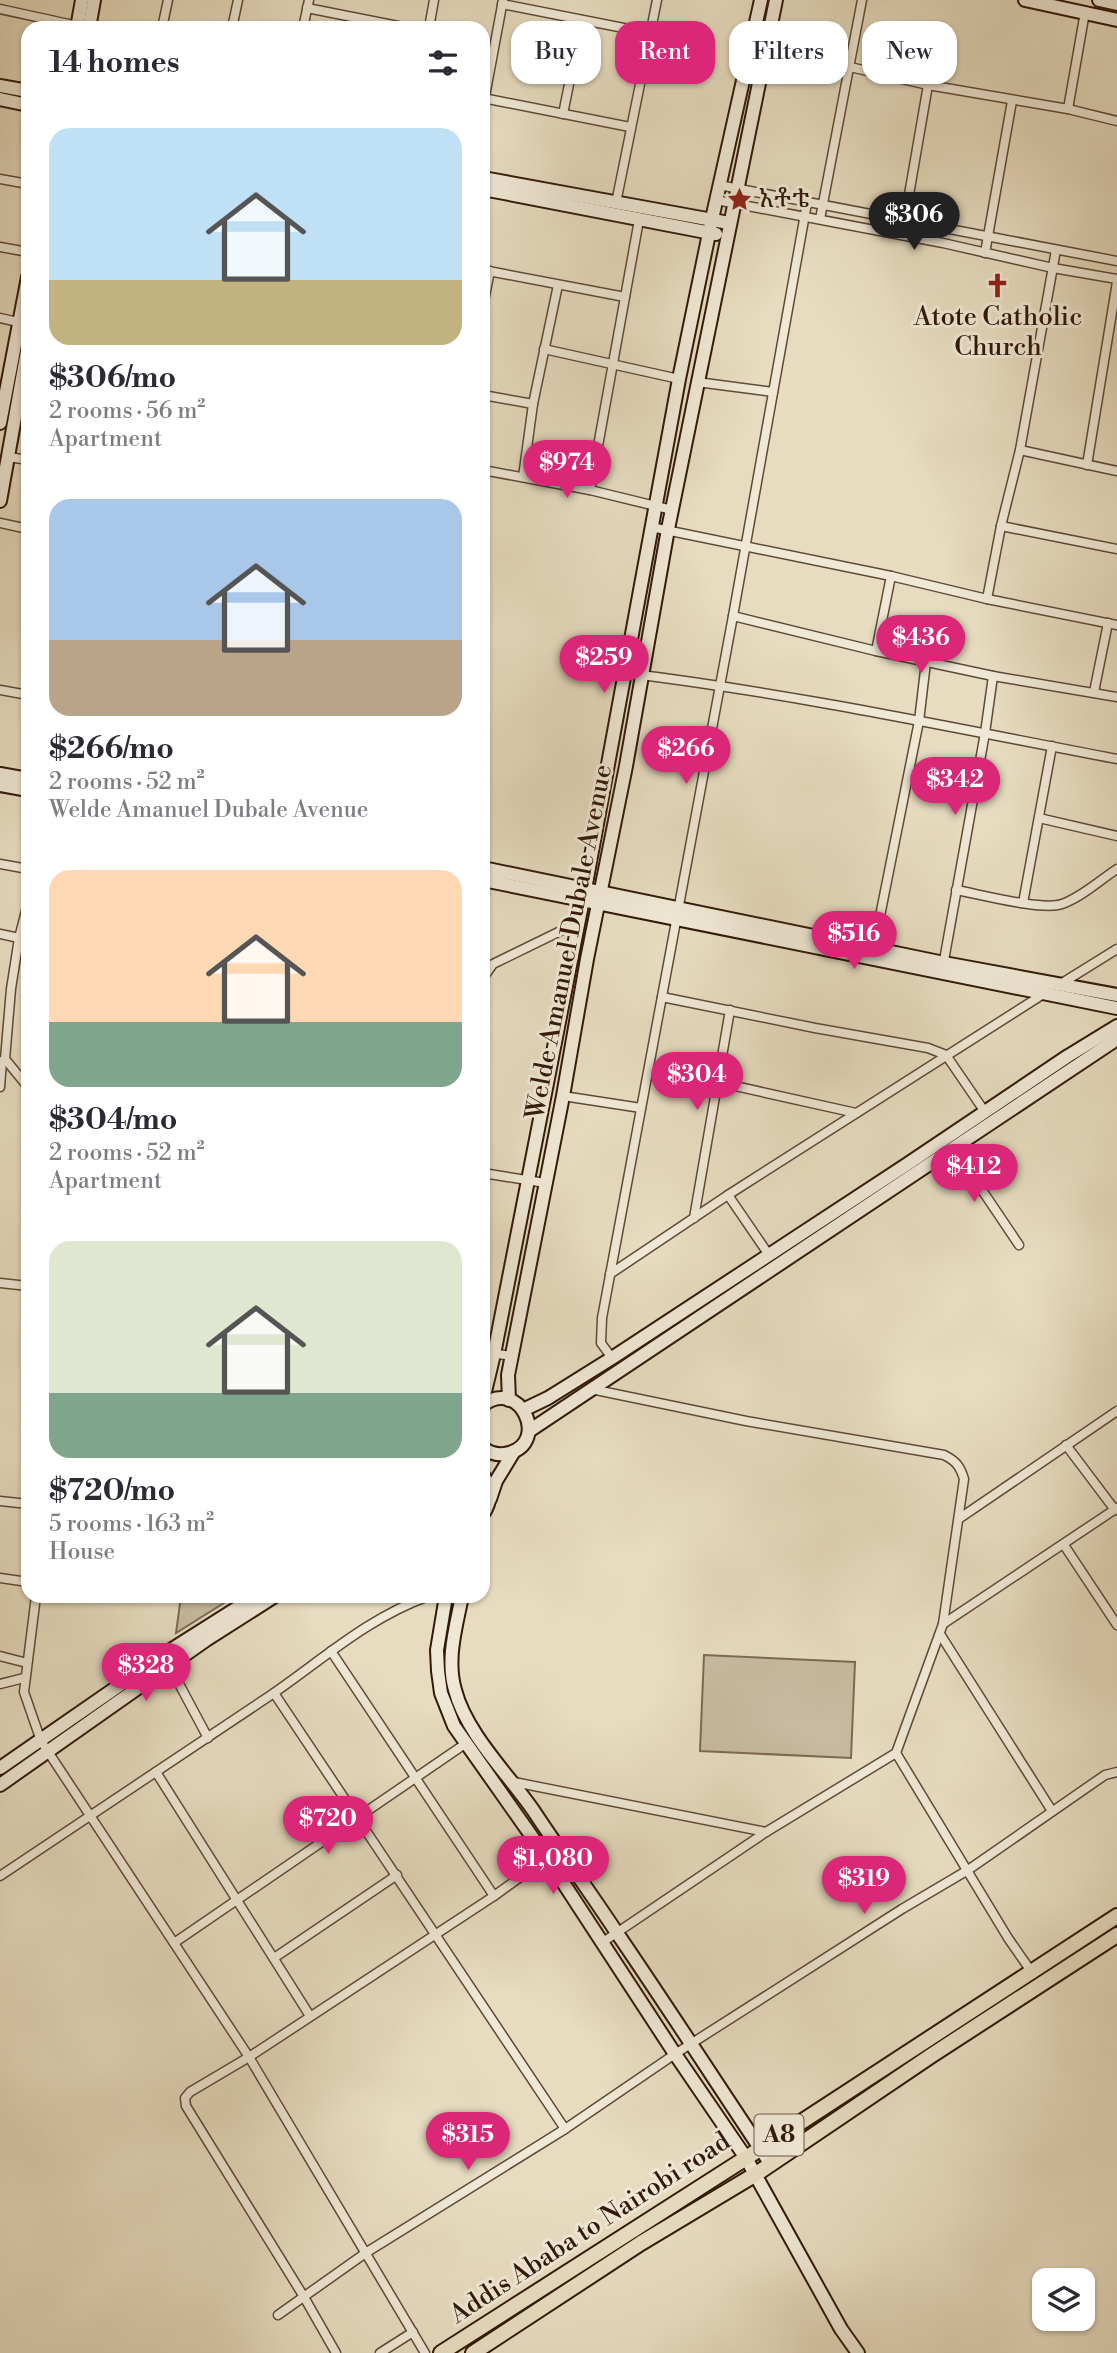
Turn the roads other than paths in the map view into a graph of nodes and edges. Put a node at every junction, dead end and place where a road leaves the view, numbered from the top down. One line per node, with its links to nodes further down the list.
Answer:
1 (82, 0): 20 (main road)
2 (94, 0): 21 (main road)
3 (167, 0): 22 (street)
4 (238, 0): 23 (street)
5 (434, 0): 25 (street)
6 (657, 0): 26 (street)
7 (761, 0): 45 (main road)
8 (776, 0): 46 (main road, Welde Amanuel Dubale Avenue)
9 (862, 0): 28 (street)
10 (1025, 0): 16 (main road)
11 (1099, 0): 14 (main road)
12 (503, 2): 17 (street); 29 (street)
13 (308, 4): 24 (street)
14 (1117, 4)
15 (0, 9): 19 (street)
16 (1085, 12): 18 (main road); 38 (street)
17 (582, 20): 27 (street); 39 (street)
18 (1117, 20)
19 (54, 21)
20 (81, 21)
21 (84, 21)
22 (163, 21)
23 (234, 21)
24 (379, 21)
25 (430, 21)
26 (652, 21)
27 (615, 26)
28 (850, 67): 31 (street); 52 (street)
29 (490, 70)
30 (639, 84): 41 (street)
31 (928, 85): 35 (street); 56 (street)
32 (0, 86): 33 (main road)
33 (21, 90)
34 (0, 99): 37 (main road)
35 (1012, 101): 38 (street); 60 (street)
36 (490, 102): 39 (street)
37 (21, 104)
38 (1068, 109): 40 (street)
39 (563, 114): 41 (street)
40 (1117, 121)
41 (630, 127): 49 (street)
42 (0, 179): 44 (street)
43 (490, 179): 49 (main road)
44 (21, 183)
45 (719, 185): 46 (street); 48 (main road)
46 (736, 189): 50 (main road, Welde Amanuel Dubale Avenue); 51 (street)
47 (490, 191): 55 (main road)
48 (716, 200): 50 (street); 57 (main road)
49 (616, 203): 57 (main road)
50 (733, 203): 53 (street); 58 (main road, Welde Amanuel Dubale Avenue)
51 (807, 203): 52 (street); 53 (street)
52 (823, 206): 54 (street); 56 (street)
53 (805, 216): 54 (street); 80 (street)
54 (820, 219): 59 (street)
55 (639, 220): 57 (main road); 70 (street)
56 (905, 220): 59 (street); 60 (street)
57 (710, 226): 58 (main road); 77 (main road)
58 (728, 230): 78 (main road, Welde Amanuel Dubale Avenue)
59 (902, 235): 64 (street)
60 (988, 237): 62 (street); 64 (street)
61 (0, 247): 63 (street)
62 (1056, 250): 65 (street); 66 (street)
63 (21, 252)
64 (985, 253): 66 (street)
65 (1117, 261)
66 (1053, 268): 68 (street); 85 (street)
67 (490, 271): 69 (street)
68 (1117, 281): 75 (street)
69 (558, 285): 70 (street); 74 (street)
70 (625, 297): 76 (street)
71 (21, 308): 73 (main road)
72 (0, 318): 73 (street)
73 (18, 322): 79 (main road)
74 (544, 349): 76 (street); 83 (street)
75 (1112, 349): 88 (street)
76 (612, 365): 77 (street); 92 (street)
77 (679, 379): 94 (main road)
78 (697, 382): 80 (street); 95 (main road, Welde Amanuel Dubale Avenue)
79 (3, 390): 84 (main road)
80 (773, 392): 101 (street)
81 (490, 395): 83 (street)
82 (21, 399): 86 (main road)
83 (533, 404): 91 (street)
84 (0, 423)
85 (1020, 450): 88 (street); 97 (street)
86 (9, 457): 87 (street); 93 (main road)
87 (21, 459)
88 (1087, 466): 90 (street)
89 (490, 471): 91 (street)
90 (1117, 471)
91 (523, 477): 92 (street)
92 (590, 490): 94 (street)
93 (0, 502)
94 (655, 506): 95 (street); 99 (main road)
95 (671, 510): 100 (main road, Welde Amanuel Dubale Avenue)
96 (0, 523): 98 (street)
97 (1001, 526): 102 (street); 104 (street)
98 (21, 527)
99 (651, 527): 100 (street); 109 (main road)
100 (668, 529): 101 (street); 110 (main road, Welde Amanuel Dubale Avenue)
101 (744, 547): 103 (street); 105 (street)
102 (1117, 549)
103 (891, 576): 104 (street); 107 (street)
104 (987, 599): 106 (street)
105 (733, 617): 107 (street); 112 (street)
106 (1113, 624): 114 (street)
107 (876, 651): 108 (street)
108 (926, 662): 111 (street); 117 (street)
109 (625, 673): 110 (street); 133 (main road)
110 (641, 675): 112 (street); 134 (main road, Welde Amanuel Dubale Avenue)
111 (993, 676): 114 (street); 118 (street)
112 (719, 686): 117 (street); 136 (street)
113 (0, 690): 115 (street)
114 (1094, 692): 116 (street)
115 (21, 694)
116 (1117, 697)
117 (919, 721): 118 (street); 142 (street)
118 (985, 733): 119 (street); 132 (street)
119 (1052, 746): 120 (street); 125 (street)
120 (1117, 759)
121 (0, 774): 122 (main road)
122 (21, 778)
123 (0, 785): 124 (main road)
124 (21, 789)
125 (1039, 818): 126 (street); 135 (street)
126 (1117, 836)
127 (0, 864): 128 (street)
128 (21, 868)
129 (1117, 869): 135 (street)
130 (490, 870): 133 (main road)
131 (490, 881): 133 (main road)
132 (956, 890): 135 (street); 145 (street)
133 (584, 894): 134 (main road); 137 (main road)
134 (599, 897): 136 (main road); 154 (main road, Welde Amanuel Dubale Avenue)
135 (1023, 903)
136 (678, 913): 142 (main road); 150 (street)
137 (579, 922): 144 (street); 153 (main road)
138 (21, 930): 140 (street)
139 (0, 934): 140 (street)
140 (19, 938): 158 (street)
141 (1117, 949): 147 (street)
142 (873, 952): 145 (main road)
143 (490, 963): 144 (street)
144 (493, 964): 146 (street)
145 (943, 967): 147 (main road); 148 (main road)
146 (490, 968)
147 (1059, 985): 148 (street); 149 (main road)
148 (1045, 993): 151 (main road); 157 (street)
149 (1117, 995)
150 (662, 997): 152 (street); 163 (street)
151 (1117, 1009)
152 (730, 1010): 157 (street); 160 (street)
153 (559, 1021): 154 (main road); 168 (main road)
154 (575, 1026): 162 (main road, Welde Amanuel Dubale Avenue)
155 (1117, 1026): 164 (main road)
156 (1117, 1039): 166 (main road)
157 (946, 1055): 164 (street); 165 (street)
158 (2, 1061): 159 (street); 161 (street)
159 (21, 1080)
160 (717, 1082): 165 (street); 171 (street)
161 (0, 1087)
162 (563, 1096): 163 (street); 169 (main road, Welde Amanuel Dubale Avenue)
163 (641, 1108): 174 (street)
164 (985, 1112): 173 (main road)
165 (856, 1113): 170 (street)
166 (953, 1147): 172 (street); 181 (main road)
167 (490, 1174): 168 (street)
168 (528, 1180): 169 (street); 177 (main road)
169 (545, 1183): 179 (main road, Welde Amanuel Dubale Avenue)
170 (728, 1195): 171 (street); 173 (street)
171 (694, 1217): 174 (street)
172 (1019, 1245)
173 (769, 1255): 180 (main road)
174 (610, 1275): 180 (street)
175 (0, 1283): 176 (street)
176 (21, 1285)
177 (490, 1349)
178 (490, 1353): 179 (street)
179 (512, 1356): 182 (main road, Welde Amanuel Dubale Avenue)
180 (612, 1358): 184 (main road)
181 (592, 1389): 186 (main road); 194 (street)
182 (509, 1400): 183 (main road); 184 (main road)
183 (490, 1402)
184 (523, 1410): 186 (main road)
185 (1117, 1411): 187 (street)
186 (529, 1431): 189 (main road)
187 (1066, 1445): 193 (street); 194 (street)
188 (490, 1453): 189 (main road)
189 (513, 1453): 190 (main road)
190 (490, 1497)
191 (0, 1501): 192 (street)
192 (21, 1503)
193 (1116, 1509): 195 (street)
194 (960, 1518): 204 (street)
195 (1064, 1545): 204 (street); 205 (street)
196 (0, 1578): 197 (street)
197 (21, 1581)
198 (35, 1603): 210 (street)
199 (245, 1603): 207 (main road)
200 (264, 1603): 211 (main road)
201 (412, 1603): 208 (street)
202 (445, 1603): 217 (main road)
203 (460, 1603): 215 (main road)
204 (943, 1624): 206 (street)
205 (1117, 1625)
206 (940, 1634): 219 (street); 226 (street)
207 (169, 1651): 211 (street); 218 (main road)
208 (331, 1651): 214 (street); 223 (street)
209 (0, 1656): 210 (street)
210 (27, 1664): 212 (street)
211 (169, 1666): 216 (street); 218 (main road)
212 (24, 1678): 213 (street); 218 (street)
213 (0, 1684)
214 (274, 1693): 216 (street); 228 (street)
215 (470, 1724): 217 (main road); 224 (main road)
216 (208, 1738): 221 (street)
217 (462, 1739): 223 (street); 231 (main road)
218 (44, 1747): 220 (main road); 225 (main road); 227 (street)
219 (896, 1753): 229 (street); 232 (street)
220 (0, 1768)
221 (156, 1772): 227 (street); 236 (street)
222 (1117, 1772): 226 (street)
223 (415, 1777): 228 (street); 235 (street)
224 (514, 1782): 229 (street); 230 (main road)
225 (0, 1786)
226 (1052, 1811): 232 (street)
227 (89, 1816): 234 (street); 241 (street)
228 (359, 1818): 233 (street); 236 (street)
229 (766, 1832): 238 (street)
230 (559, 1849): 231 (street); 238 (main road)
231 (547, 1858): 235 (street); 242 (main road)
232 (968, 1870): 244 (street); 247 (street)
233 (397, 1875): 239 (street); 243 (street)
234 (0, 1876)
235 (494, 1896): 239 (street)
236 (235, 1900): 241 (street); 243 (street)
237 (1117, 1916): 244 (highway, Addis Ababa to Nairobi road / A8)
238 (617, 1933): 242 (street); 247 (main road)
239 (436, 1934): 246 (street); 250 (street)
240 (1117, 1935): 245 (highway, Addis Ababa to Nairobi road / A8)
241 (174, 1942): 249 (street)
242 (603, 1942): 248 (main road)
243 (274, 1958): 246 (street)
244 (1032, 1971): 245 (street); 251 (highway, Addis Ababa to Nairobi road / A8)
245 (1040, 1985): 253 (highway, Addis Ababa to Nairobi road / A8)
246 (310, 2016): 249 (street)
247 (691, 2045): 248 (street); 251 (main road)
248 (675, 2054): 250 (street); 252 (main road)
249 (249, 2057): 255 (street); 256 (street)
250 (565, 2129): 255 (street)
251 (760, 2148): 252 (highway, Addis Ababa to Nairobi road / A8); 253 (main road)
252 (746, 2158): 254 (main road); 262 (highway, Addis Ababa to Nairobi road / A8)
253 (771, 2163): 254 (highway, Addis Ababa to Nairobi road / A8)
254 (756, 2174): 263 (highway, Addis Ababa to Nairobi road / A8); 264 (main road)
255 (367, 2252): 256 (street); 258 (street)
256 (304, 2297): 257 (street); 259 (street)
257 (278, 2315)
258 (413, 2332): 260 (street); 261 (street)
259 (337, 2353)
260 (380, 2353)
261 (425, 2353)
262 (441, 2353)
263 (473, 2353)
264 (858, 2353)

